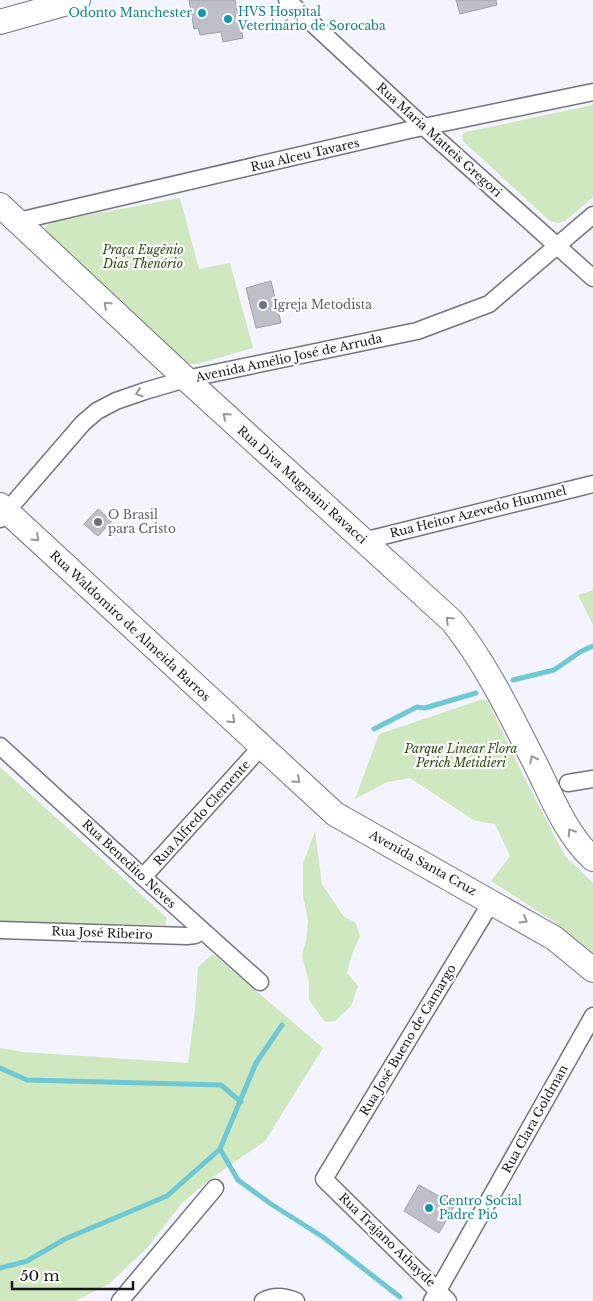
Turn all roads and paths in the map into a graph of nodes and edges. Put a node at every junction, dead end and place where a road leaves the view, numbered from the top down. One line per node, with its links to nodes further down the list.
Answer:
1 (78, 0): 3 (main road)
2 (287, 0): 5 (street, Rua Maria Matteis Gregori)
3 (0, 22)
4 (593, 92): 5 (street, Rua Alceu Tavares)
5 (425, 128): 8 (street, Rua Alceu Tavares); 9 (street, Rua Maria Matteis Gregori)
6 (0, 205): 8 (main road, Rua Diva Mugnaini Ravacci)
7 (593, 215): 9 (street, Avenida Amélio José de Arruda)
8 (18, 221): 11 (main road, Rua Diva Mugnaini Ravacci, one-way to 8)
9 (557, 246): 10 (street, Rua Maria Matteis Gregori); 11 (street, Avenida Amélio José de Arruda)
10 (593, 278)
11 (186, 379): 13 (street, Avenida Amélio José de Arruda, one-way to 13); 14 (main road, Rua Diva Mugnaini Ravacci, one-way to 11)
12 (593, 484): 14 (street, Rua Heitor Azevedo Hummel)
13 (2, 512): 16 (main road, Rua Waldomiro de Almeida Barros, one-way to 16)
14 (363, 540): 18 (main road, Rua Diva Mugnaini Ravacci, one-way to 14)
15 (0, 746): 20 (street, Rua Benedito Neves)
16 (261, 748): 20 (street, Rua Alfredo Clemente); 21 (main road, Avenida Santa Cruz, one-way to 21)
17 (593, 778): 18 (street)
18 (561, 793): 19 (main road, one-way to 18)
19 (593, 859)
20 (143, 878): 23 (street, Rua Benedito Neves)
21 (492, 901): 24 (main road, Avenida Santa Cruz, one-way to 24); 27 (street, Rua José Bueno de Camargo)
22 (0, 930): 23 (street, Rua José Ribeiro)
23 (202, 931): 25 (street, Rua Benedito Neves)
24 (593, 970)
25 (260, 982)
26 (593, 1016): 29 (street, Rua Clara Goldman)
27 (324, 1179): 29 (street, Rua Trajano Athayde)
28 (215, 1188): 31 (street)
29 (439, 1297)
30 (267, 1299): 32 (street)
31 (120, 1301)
32 (296, 1301)

